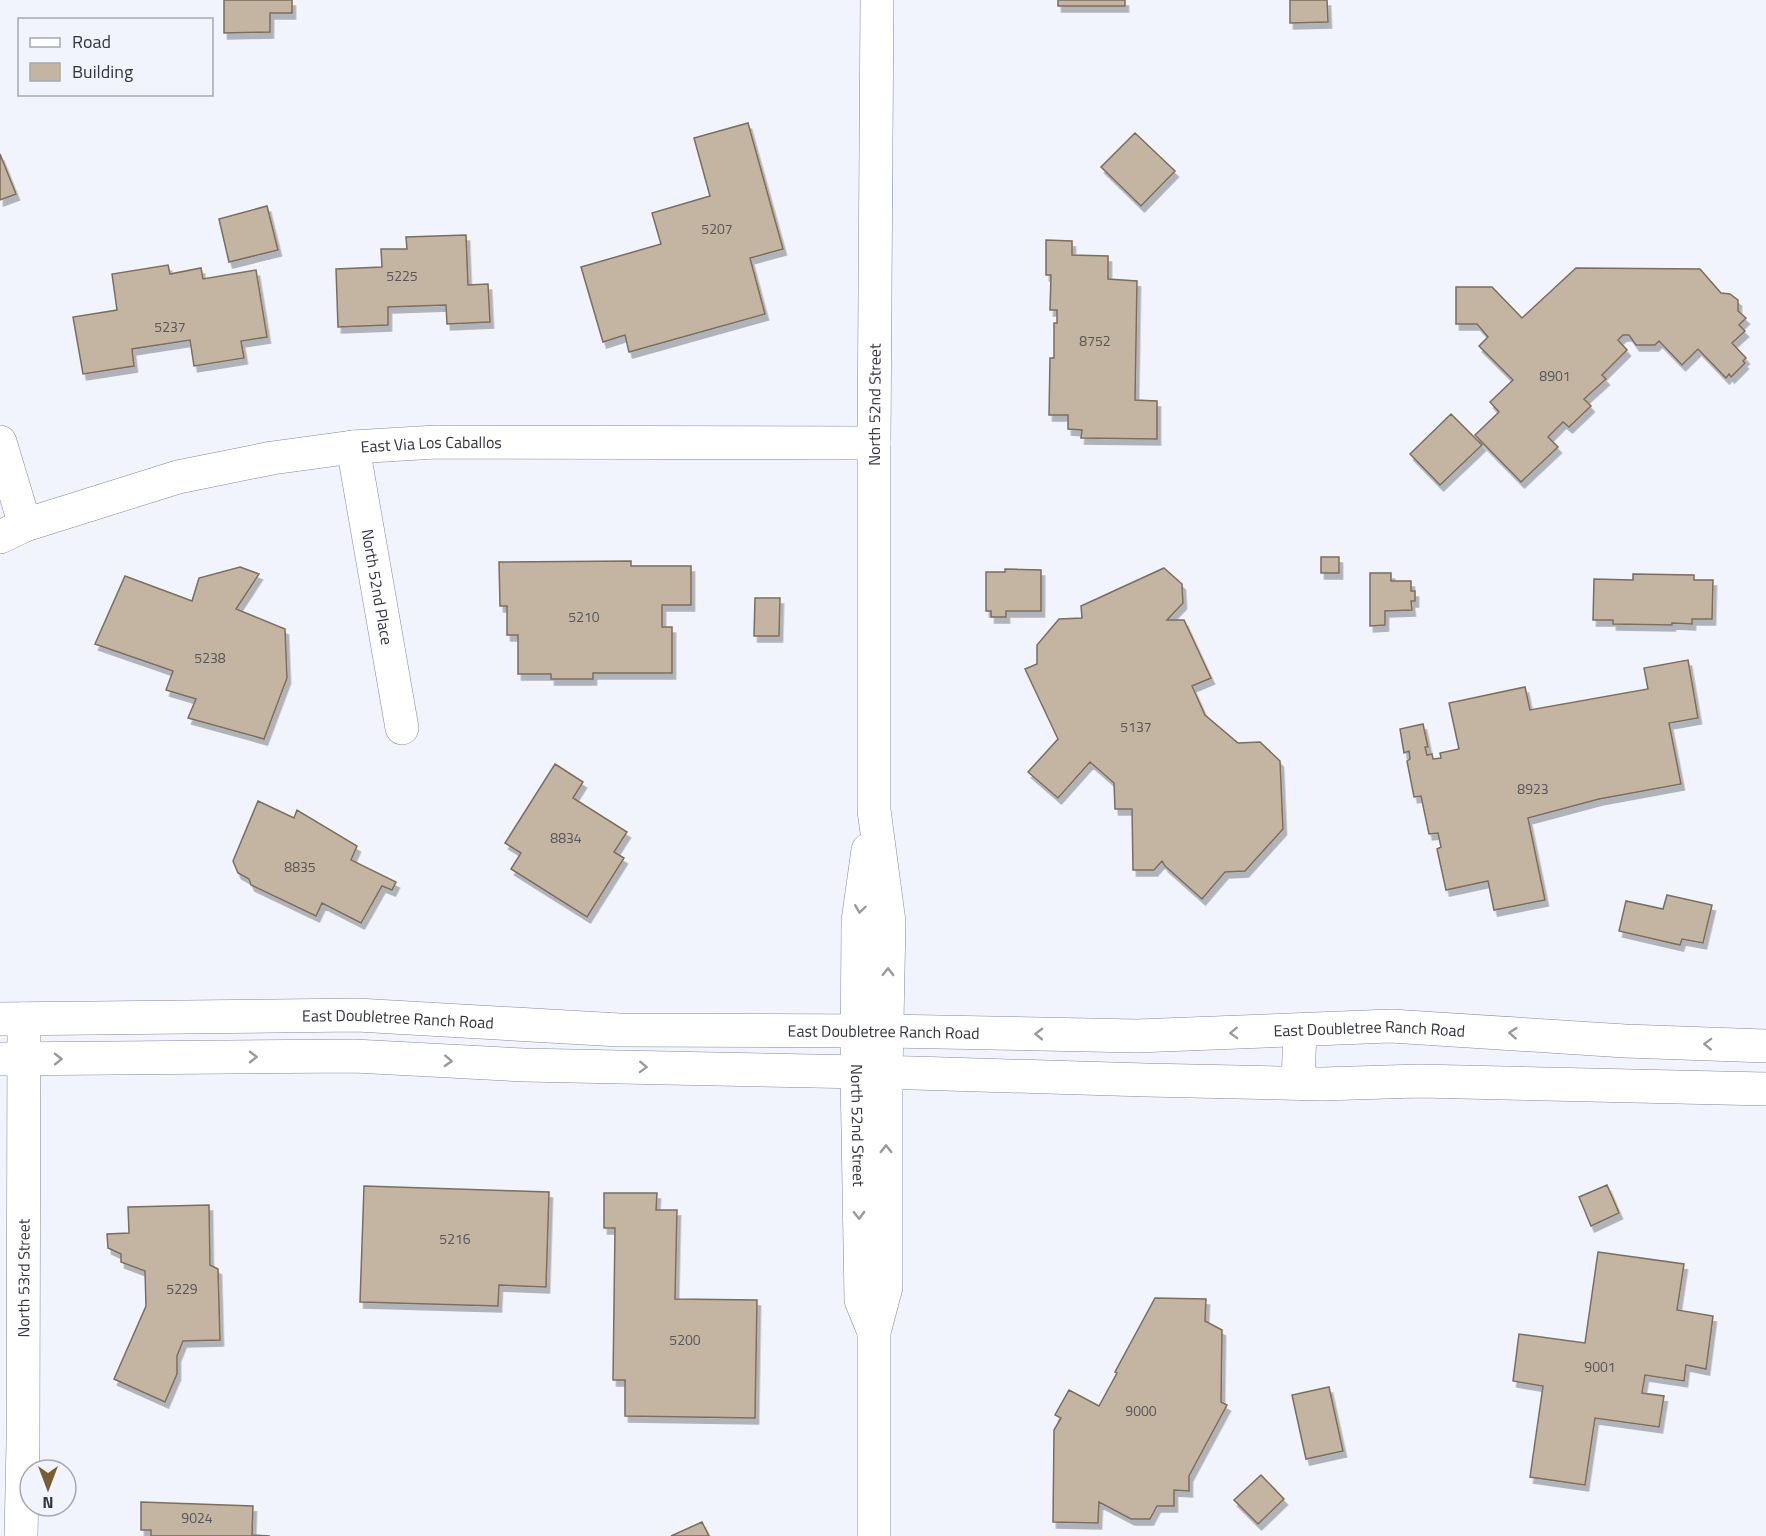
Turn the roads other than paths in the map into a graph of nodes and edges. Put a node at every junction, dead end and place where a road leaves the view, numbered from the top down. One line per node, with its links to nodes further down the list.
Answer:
1 (877, 0): 3 (main road, North 52nd Street)
2 (0, 442): 5 (main road)
3 (874, 443): 4 (main road, East Via Los Caballos); 10 (main road, North 52nd Street)
4 (353, 447): 5 (main road, East Via Los Caballos); 6 (main road, North 52nd Place)
5 (13, 531)
6 (402, 728)
7 (357, 1015): 8 (main road, East Doubletree Ranch Road); 10 (main road, East Doubletree Ranch Road); 12 (main road)
8 (12, 1019): 13 (main road, North 53rd Street)
9 (1300, 1030): 10 (main road, East Doubletree Ranch Road, one-way to 10); 11 (main road, East Doubletree Ranch Road, one-way to 9); 15 (main road)
10 (873, 1031): 14 (main road, North 52nd Street)
11 (1766, 1046)
12 (354, 1056): 13 (main road, one-way to 12); 14 (main road, one-way to 14)
13 (12, 1059): 17 (main road, North 53rd Street)
14 (871, 1072): 15 (main road); 18 (main road, North 52nd Street)
15 (1298, 1083): 16 (main road)
16 (1766, 1089)
17 (21, 1536)
18 (874, 1536)

